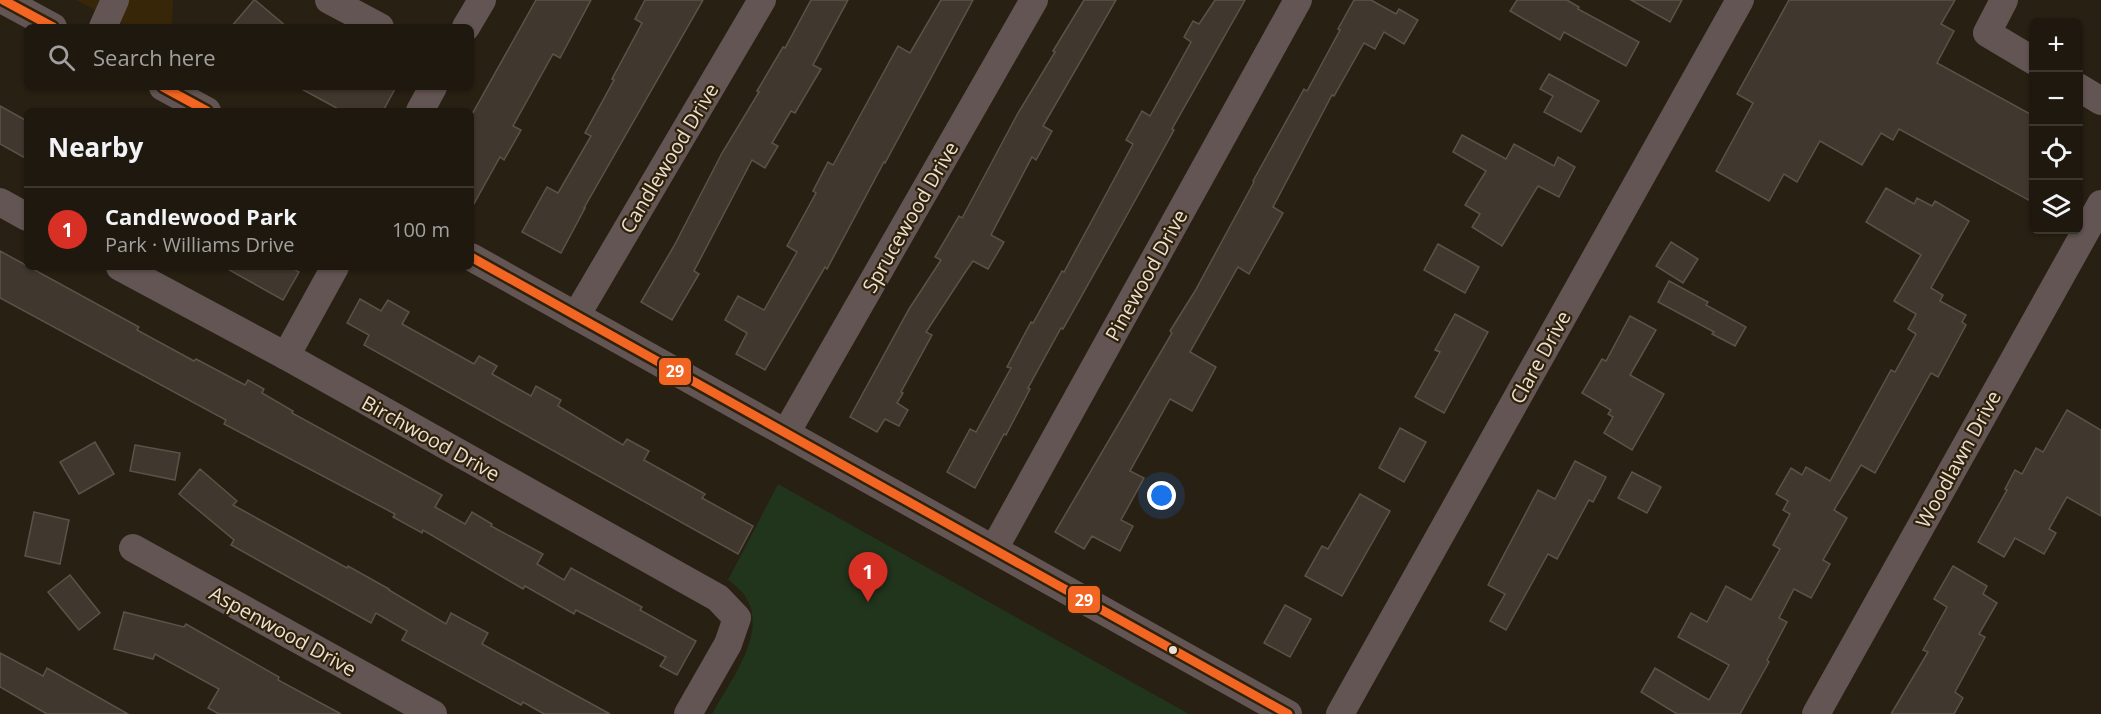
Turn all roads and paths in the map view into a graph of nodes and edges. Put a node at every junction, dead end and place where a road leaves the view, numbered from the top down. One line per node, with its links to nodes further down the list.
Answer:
1 (3, 0): 10 (street)
2 (116, 0): 11 (street)
3 (329, 0): 12 (street)
4 (482, 0): 13 (street)
5 (762, 0): 27 (street, Candlewood Drive)
6 (1034, 0): 29 (street, Sprucewood Drive)
7 (1298, 0): 31 (street, Pinewood Drive)
8 (1740, 0): 35 (street, Clare Drive)
9 (2004, 0): 14 (street)
10 (47, 24)
11 (104, 24)
12 (374, 24)
13 (468, 24)
14 (2029, 58)
15 (168, 90): 19 (street)
16 (430, 90): 20 (street)
17 (2083, 90): 18 (street)
18 (2101, 101)
19 (202, 108)
20 (422, 108)
21 (0, 202): 23 (street)
22 (2101, 204): 36 (street, Woodlawn Drive)
23 (24, 215)
24 (474, 259): 27 (street)
25 (126, 270): 28 (street, Birchwood Drive)
26 (333, 270): 28 (street)
27 (576, 316): 29 (street)
28 (286, 356): 33 (street, Birchwood Drive)
29 (786, 433): 31 (street)
30 (133, 548): 32 (street, Aspenwood Drive)
31 (994, 549): 34 (street)
32 (433, 714)
33 (688, 714)
34 (1288, 714)
35 (1340, 714)
36 (1816, 714)

